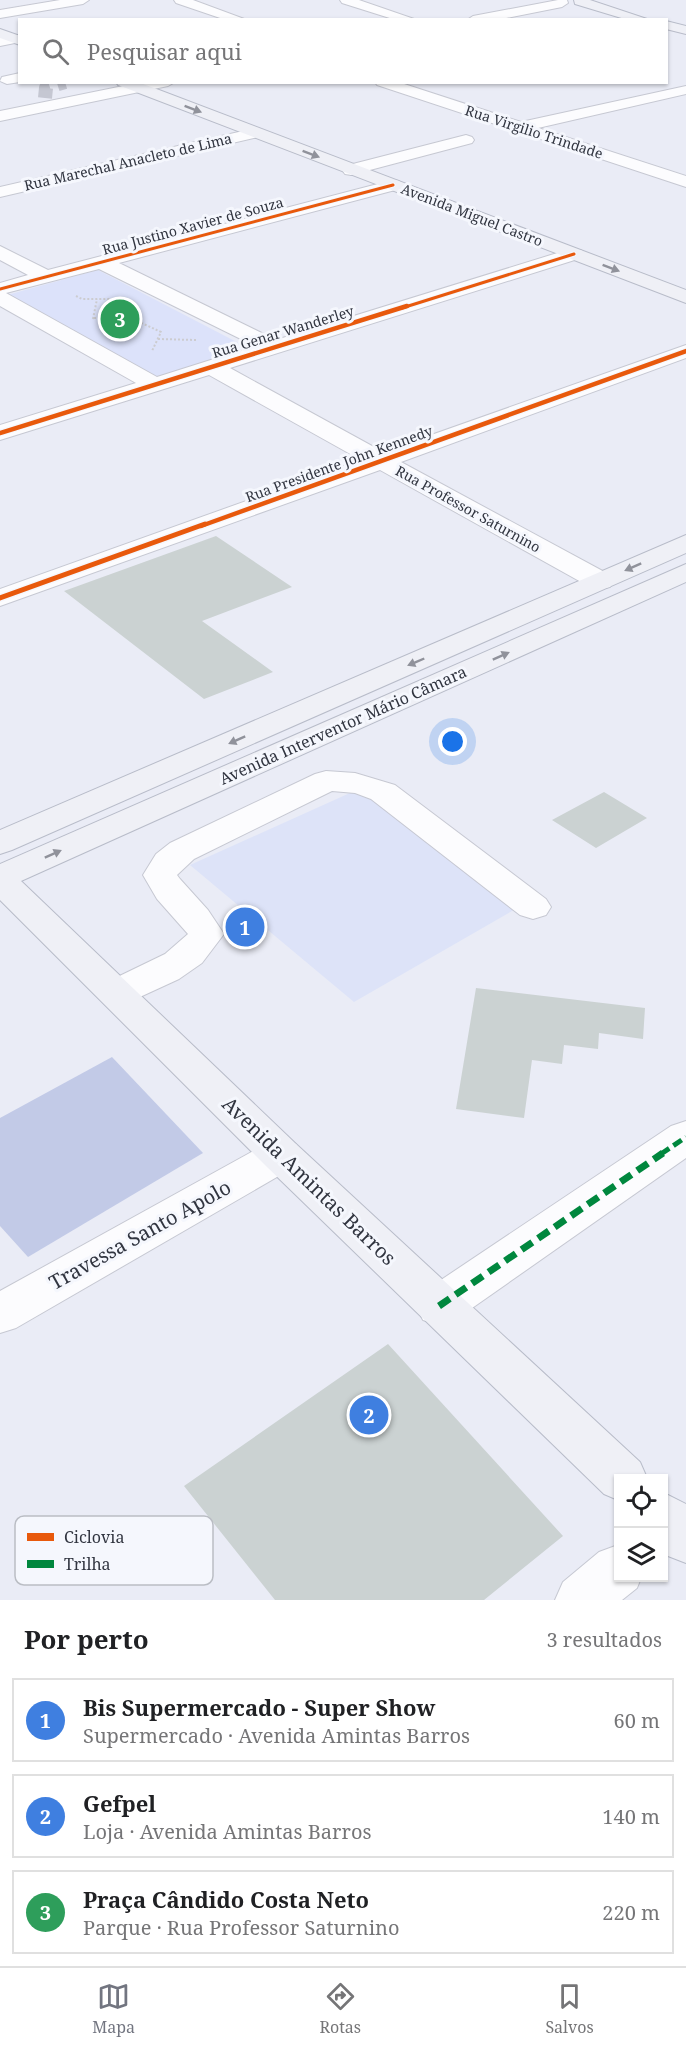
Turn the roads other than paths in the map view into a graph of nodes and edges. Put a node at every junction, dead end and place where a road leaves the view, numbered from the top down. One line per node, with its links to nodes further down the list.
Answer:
1 (83, 0): 5 (street)
2 (180, 0): 6 (street)
3 (346, 0): 7 (street)
4 (566, 1): 8 (street); 9 (main road)
5 (0, 14)
6 (235, 18)
7 (404, 18)
8 (482, 18)
9 (637, 18)
10 (668, 26): 11 (main road)
11 (686, 30)
12 (0, 33): 13 (main road)
13 (17, 40): 14 (street)
14 (0, 42)
15 (127, 84): 19 (main road, Avenida Miguel Castro)
16 (159, 84): 19 (street)
17 (388, 84): 22 (street, Rua Virgilio Trindade)
18 (644, 85): 20 (street)
19 (138, 89): 21 (street); 23 (main road, Avenida Miguel Castro, one-way to 23)
20 (681, 93): 22 (street)
21 (0, 116)
22 (519, 128): 26 (street, Rua Virgilio Trindade)
23 (256, 133): 25 (main road, Avenida Miguel Castro, one-way to 25); 28 (street, Rua Marechal Anacleto de Lima)
24 (466, 140): 25 (street)
25 (351, 170): 27 (main road, Avenida Miguel Castro)
26 (686, 182)
27 (393, 186): 30 (main road, Avenida Miguel Castro); 31 (street, Rua Justino Xavier de Souza)
28 (0, 192)
29 (0, 252): 32 (street)
30 (574, 254): 34 (main road, Avenida Miguel Castro, one-way to 34); 36 (street, Rua Genar Wanderley)
31 (101, 262): 32 (street, Rua Justino Xavier de Souza); 36 (street)
32 (46, 277): 33 (street, Rua Justino Xavier de Souza)
33 (0, 289)
34 (686, 297)
35 (0, 298): 39 (street)
36 (275, 348): 38 (street, Rua Genar Wanderley)
37 (686, 351): 41 (street, Rua Presidente John Kennedy)
38 (210, 367): 39 (street, Rua Genar Wanderley); 41 (street, Rua Professor Saturnino)
39 (155, 385): 40 (street, Rua Genar Wanderley)
40 (0, 433)
41 (381, 462): 44 (street, Rua Professor Saturnino); 45 (street, Rua Presidente John Kennedy)
42 (686, 543): 44 (main road, Avenida Interventor Mário Câmara, one-way to 44)
43 (686, 572): 47 (main road, Avenida Interventor Mário Câmara, one-way to 43)
44 (600, 581): 46 (main road, Avenida Interventor Mário Câmara, one-way to 46)
45 (0, 598)
46 (0, 843)
47 (0, 879): 49 (main road, Avenida Amintas Barros)
48 (533, 907): 49 (street)
49 (116, 993): 51 (main road, Avenida Amintas Barros)
50 (686, 1137): 52 (street)
51 (281, 1155): 52 (main road, Avenida Amintas Barros); 53 (street, Travessa Santo Apolo)
52 (439, 1306): 54 (main road, Avenida Amintas Barros)
53 (0, 1314)
54 (617, 1474)
55 (614, 1573): 56 (street)
56 (582, 1600)

